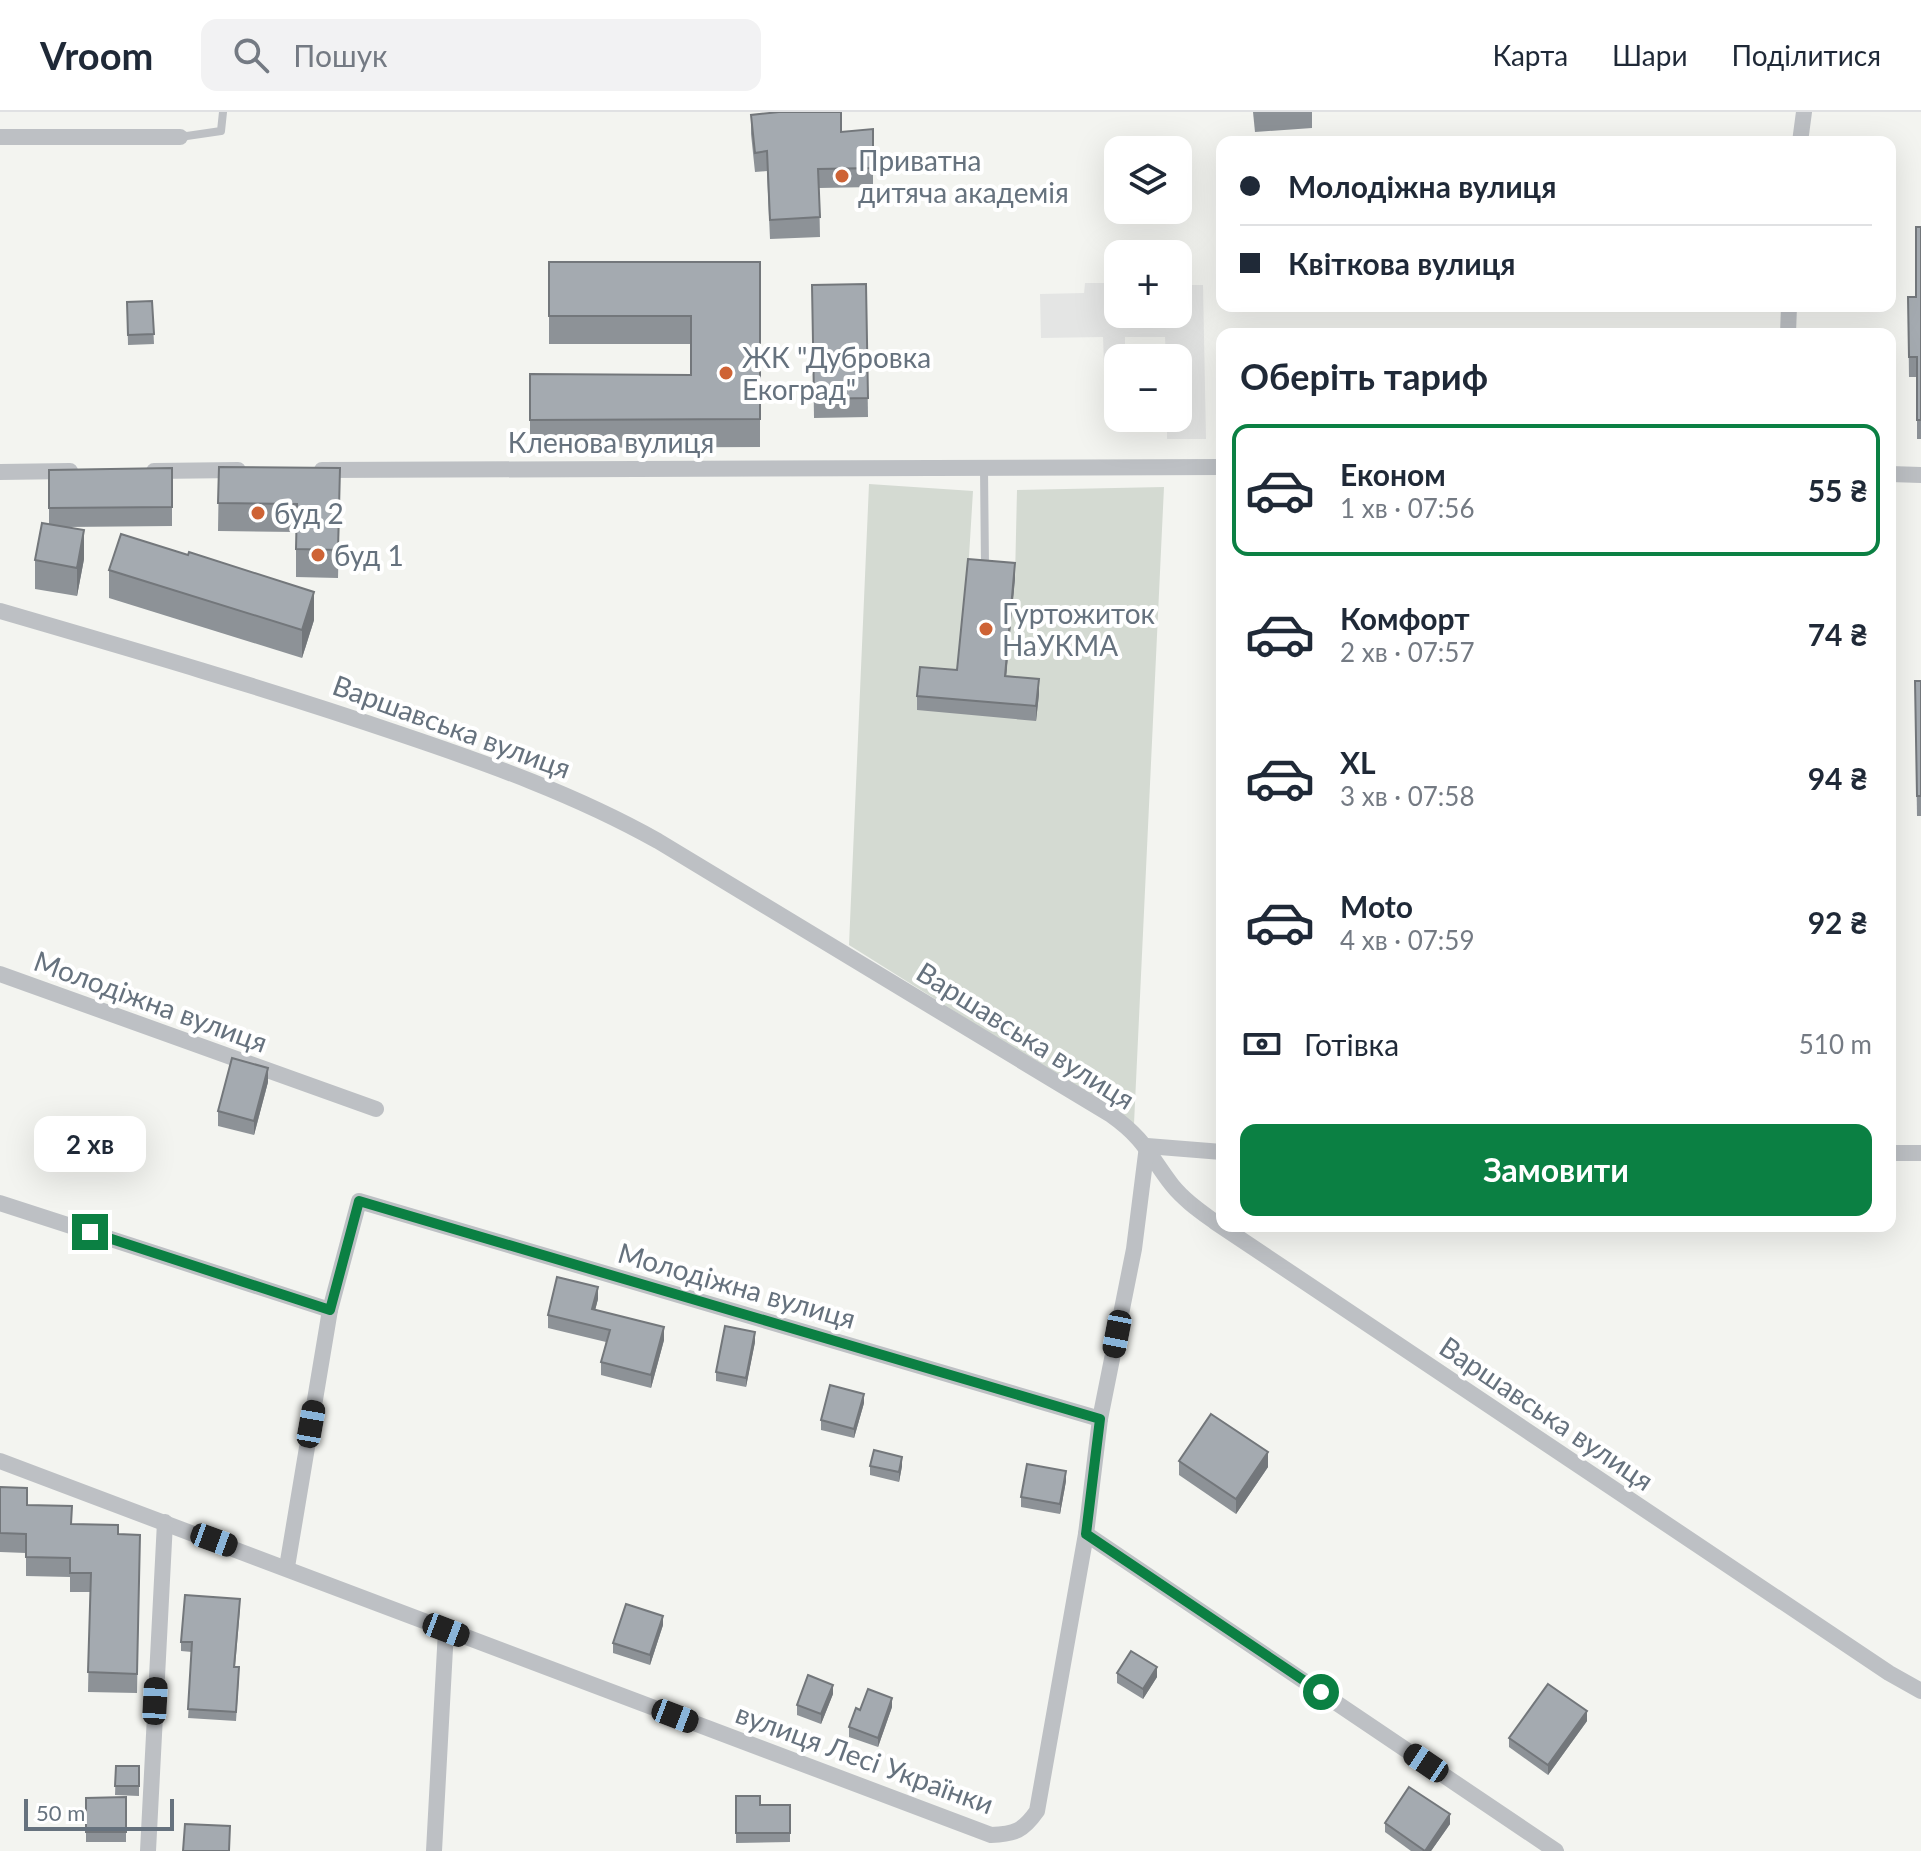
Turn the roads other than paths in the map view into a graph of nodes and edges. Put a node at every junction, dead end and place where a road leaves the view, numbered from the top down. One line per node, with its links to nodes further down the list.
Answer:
1 (223, 112): 5 (lane)
2 (1804, 112): 3 (street)
3 (1801, 136)
4 (0, 137): 5 (street)
5 (180, 137)
6 (984, 467): 7 (street, Кленова вулиця); 9 (street, Кленова вулиця); 15 (lane)
7 (1216, 467)
8 (254, 470): 11 (street)
9 (301, 470)
10 (79, 471): 12 (street)
11 (143, 471)
12 (0, 472)
13 (1896, 474): 14 (street)
14 (1921, 475)
15 (985, 566)
16 (0, 611): 19 (street, Варшавська вулиця)
17 (0, 974): 18 (street, Молодіжна вулиця)
18 (376, 1109)
19 (1147, 1146): 20 (street); 24 (street, Варшавська вулиця); 27 (street)
20 (1216, 1152)
21 (1896, 1153): 22 (street)
22 (1921, 1153)
23 (0, 1203): 26 (street)
24 (1216, 1223)
25 (1230, 1232): 33 (street, Варшавська вулиця)
26 (330, 1310): 27 (street, Молодіжна вулиця); 31 (street)
27 (1100, 1419): 30 (street)
28 (0, 1461): 29 (street, вулиця Лесі Українки)
29 (165, 1522): 31 (street, вулиця Лесі Українки); 34 (street)
30 (1086, 1534): 32 (street, вулиця Лесі Українки); 36 (street)
31 (287, 1567): 32 (street, вулиця Лесі Українки)
32 (446, 1630): 35 (street)
33 (1921, 1691)
34 (148, 1851)
35 (434, 1851)
36 (1556, 1851)

